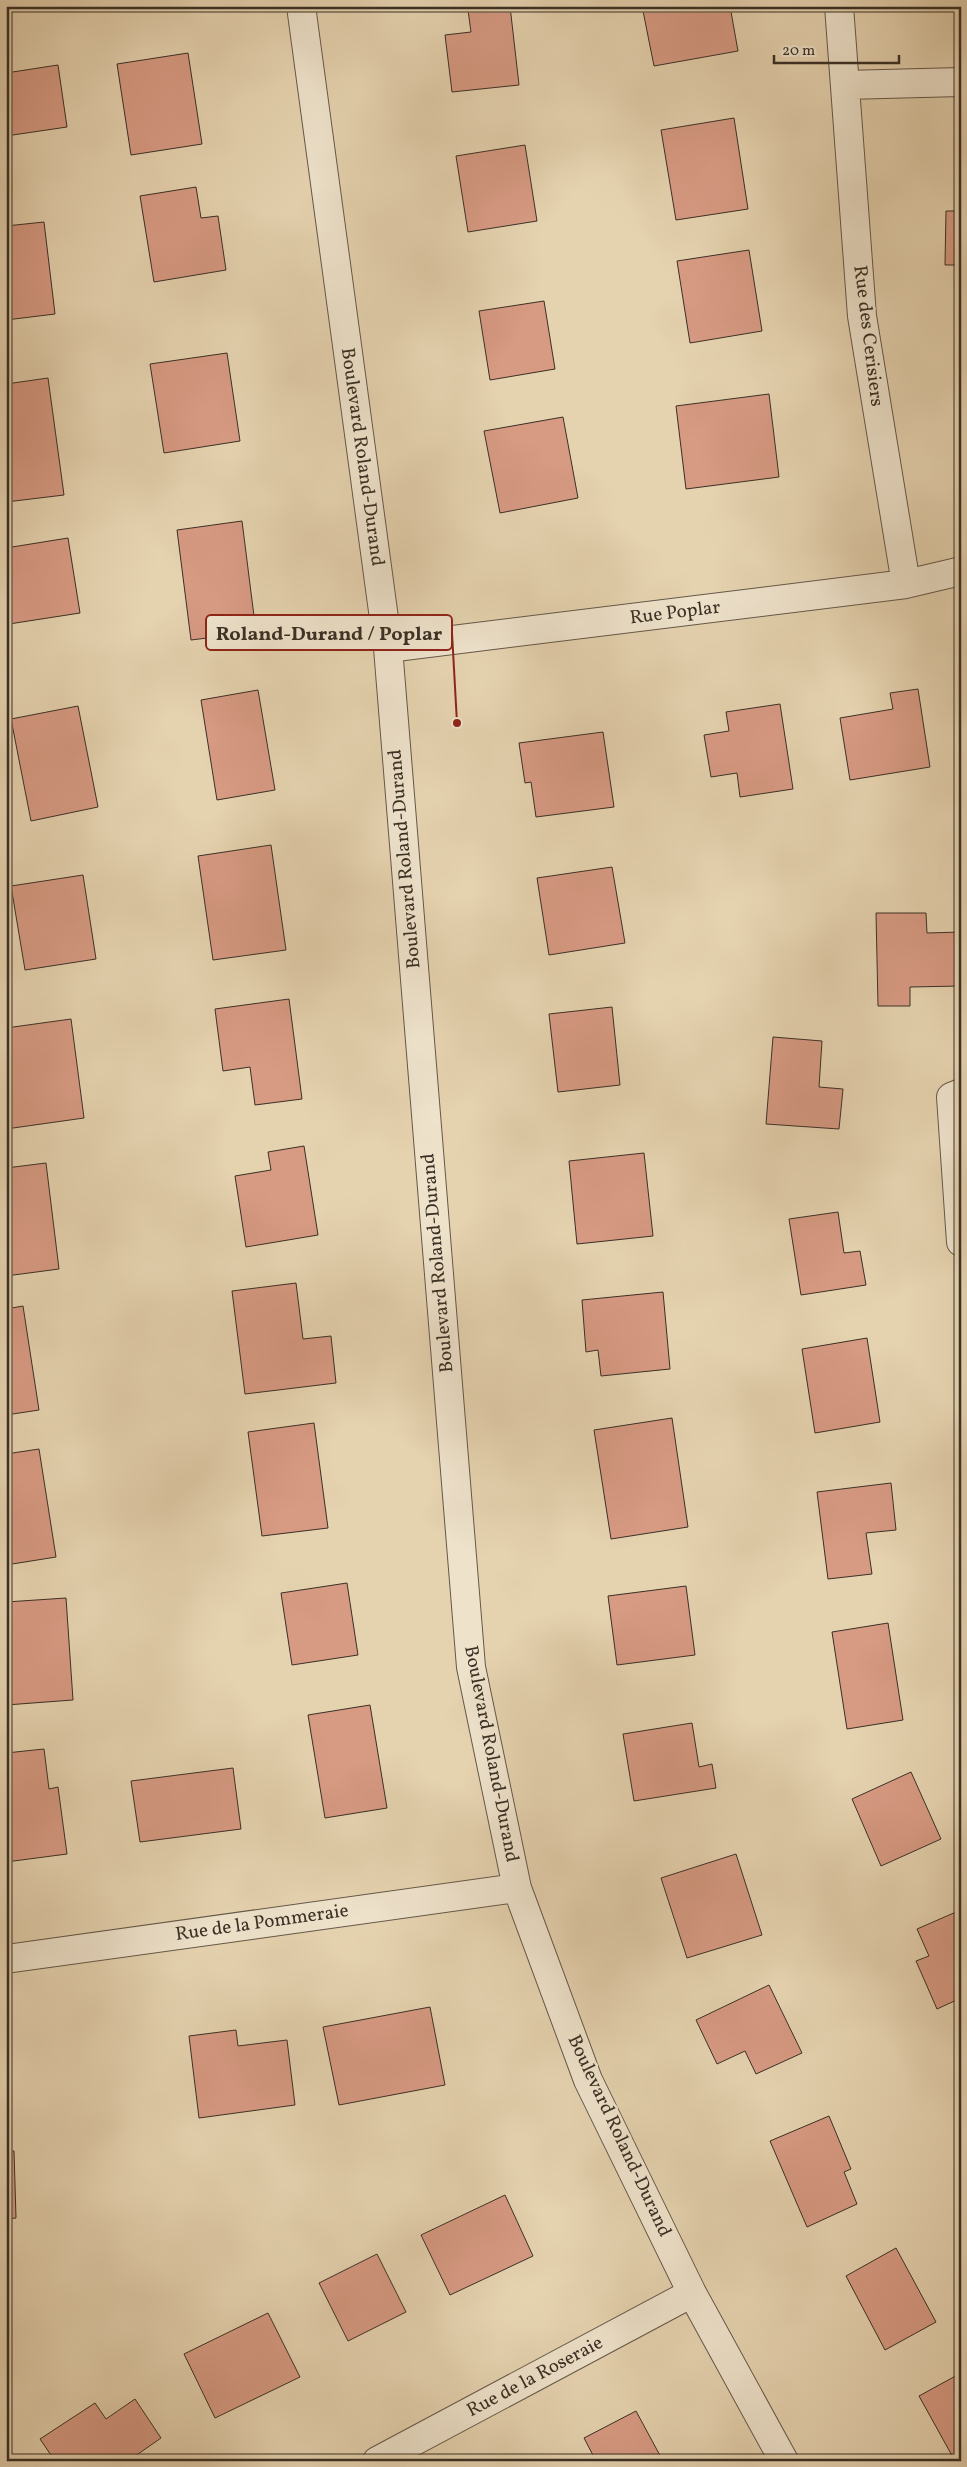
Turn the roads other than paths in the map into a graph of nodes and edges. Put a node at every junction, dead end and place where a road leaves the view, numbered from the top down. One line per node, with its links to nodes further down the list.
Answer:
1 (301, 6): 7 (street, Boulevard Roland-Durand)
2 (839, 6): 4 (street, Rue des Cerisiers)
3 (961, 82): 4 (street)
4 (845, 85): 6 (street, Rue des Cerisiers)
5 (961, 571): 6 (street, Rue Poplar)
6 (906, 584): 7 (street, Rue Poplar)
7 (388, 648): 10 (street, Boulevard Roland-Durand)
8 (956, 1095): 9 (street)
9 (961, 1242)
10 (517, 1888): 11 (street, Rue de la Pommeraie); 12 (street, Boulevard Roland-Durand)
11 (6, 1959)
12 (692, 2293): 13 (street, Rue de la Roseraie); 14 (street, Boulevard Roland-Durand)
13 (377, 2461)
14 (784, 2461)

